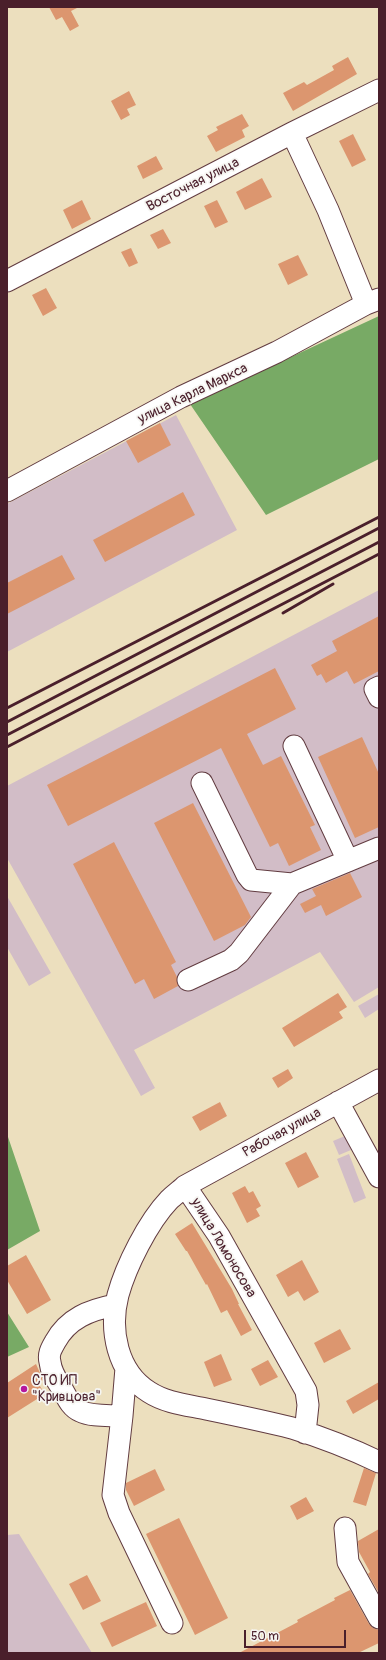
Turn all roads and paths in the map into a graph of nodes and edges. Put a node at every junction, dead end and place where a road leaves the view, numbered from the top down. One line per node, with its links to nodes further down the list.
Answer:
1 (379, 90): 2 (street, Восточная улица)
2 (292, 133): 3 (street, Восточная улица); 4 (street)
3 (7, 281)
4 (373, 301): 5 (street, улица Карла Маркса)
5 (7, 491)
6 (379, 687): 7 (street)
7 (379, 697)
8 (294, 746): 11 (street)
9 (202, 783): 12 (street)
10 (379, 848): 11 (street)
11 (348, 861): 12 (street)
12 (292, 884): 13 (street)
13 (188, 980)
14 (379, 1080): 15 (street, Рабочая улица)
15 (338, 1102): 16 (street); 17 (street, Рабочая улица)
16 (379, 1177)
17 (185, 1186): 18 (street, улица Ломоносова); 21 (street, улица Ломоносова)
18 (115, 1305): 19 (street, улица Ломоносова); 20 (street)
19 (126, 1368): 20 (street); 21 (street, улица Ломоносова)
20 (122, 1416): 25 (street)
21 (305, 1433): 22 (street, улица Ломоносова)
22 (378, 1461)
23 (345, 1528): 24 (street)
24 (379, 1618)
25 (172, 1624)

